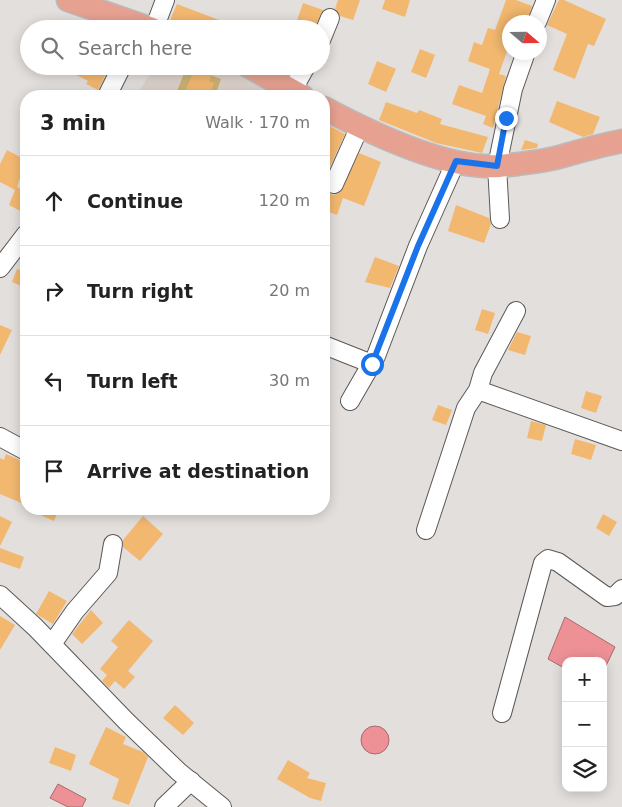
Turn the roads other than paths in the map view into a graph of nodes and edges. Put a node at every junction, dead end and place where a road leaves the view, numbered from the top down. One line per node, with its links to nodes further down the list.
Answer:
1 (68, 0): 5 (main road)
2 (165, 0): 6 (street)
3 (546, 0): 4 (street)
4 (540, 15)
5 (124, 20)
6 (151, 20)
7 (523, 60): 18 (street)
8 (118, 75): 11 (street)
9 (264, 75): 12 (main road)
10 (303, 75): 13 (street)
11 (110, 90)
12 (290, 90)
13 (298, 90)
14 (330, 111): 15 (main road)
15 (360, 126): 17 (main road); 19 (street)
16 (622, 141): 18 (main road)
17 (456, 161): 18 (main road); 25 (street)
18 (497, 166): 20 (street)
19 (330, 182)
20 (500, 219)
21 (20, 242): 22 (street)
22 (0, 268)
23 (516, 311): 26 (street)
24 (330, 347): 25 (street)
25 (372, 364): 27 (street)
26 (478, 390): 29 (street); 31 (street)
27 (350, 401)
28 (0, 436): 30 (street)
29 (622, 441)
30 (20, 447)
31 (426, 530)
32 (113, 544): 35 (street)
33 (622, 589): 36 (street)
34 (0, 595): 35 (street)
35 (52, 644): 37 (street)
36 (502, 713)
37 (191, 781): 38 (street); 39 (street)
38 (164, 807)
39 (222, 807)

